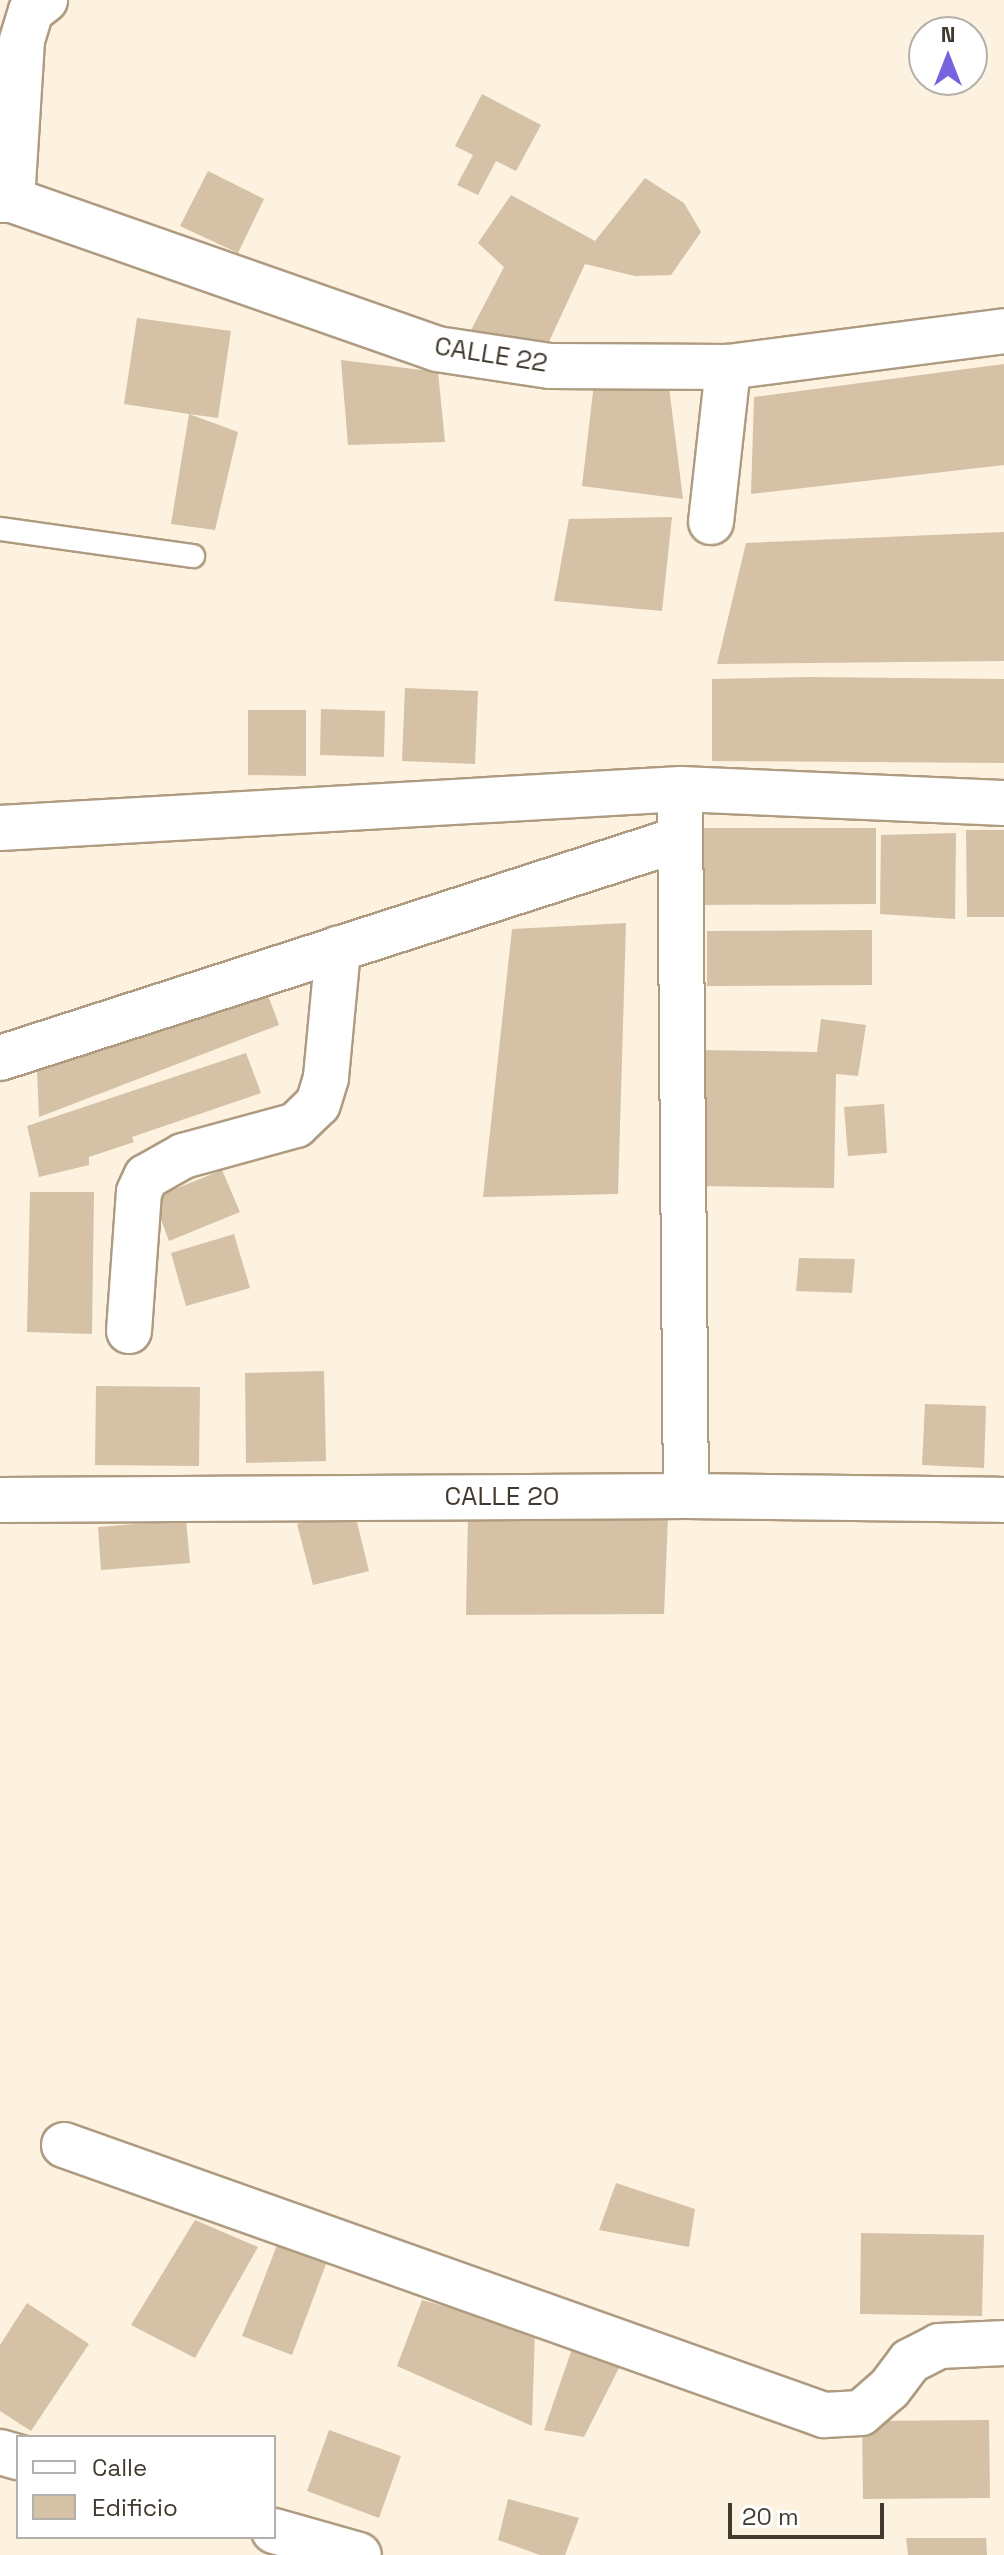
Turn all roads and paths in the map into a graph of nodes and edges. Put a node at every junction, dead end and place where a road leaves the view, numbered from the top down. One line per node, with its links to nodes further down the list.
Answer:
1 (45, 0): 2 (street)
2 (6, 200): 4 (street, CALLE 22)
3 (1004, 331): 4 (street, CALLE 22)
4 (728, 367): 5 (street)
5 (711, 522)
6 (0, 529): 7 (lane)
7 (193, 556)
8 (681, 789): 9 (street); 10 (street); 11 (street)
9 (1004, 803)
10 (0, 828)
11 (680, 839): 12 (street); 15 (street)
12 (338, 949): 13 (street); 14 (street)
13 (0, 1058)
14 (129, 1331)
15 (686, 1496): 16 (street, CALLE 20); 17 (street, CALLE 20)
16 (0, 1500)
17 (1004, 1500)
18 (64, 2145): 19 (street)
19 (1004, 2343)
20 (276, 2532): 21 (street)
21 (359, 2555)

